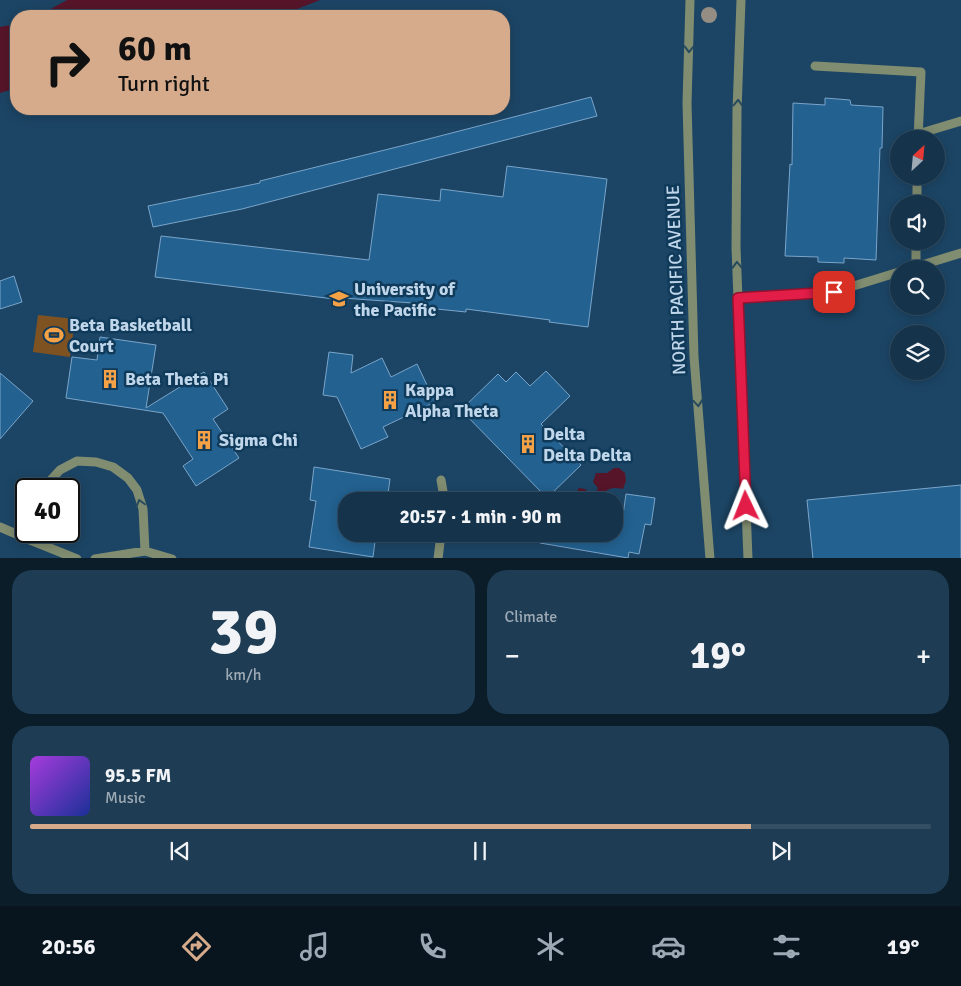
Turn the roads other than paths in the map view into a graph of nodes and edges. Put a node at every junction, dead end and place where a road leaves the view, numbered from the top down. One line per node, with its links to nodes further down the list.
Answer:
1 (690, 0): 23 (street, NORTH PACIFIC AVENUE, one-way to 23)
2 (741, 0): 10 (street, one-way to 2)
3 (815, 66): 5 (street)
4 (961, 120): 6 (street)
5 (918, 130)
6 (934, 130)
7 (961, 253): 8 (street)
8 (938, 260)
9 (890, 275): 10 (street)
10 (738, 298): 24 (street)
11 (53, 478): 18 (street, one-way to 11)
12 (440, 480): 13 (street)
13 (443, 492)
14 (0, 527): 15 (street)
15 (15, 531)
16 (440, 542): 22 (street)
17 (46, 543): 19 (street)
18 (144, 551): 20 (street); 21 (street)
19 (77, 558)
20 (95, 558)
21 (172, 558)
22 (438, 558)
23 (710, 558)
24 (748, 558)

